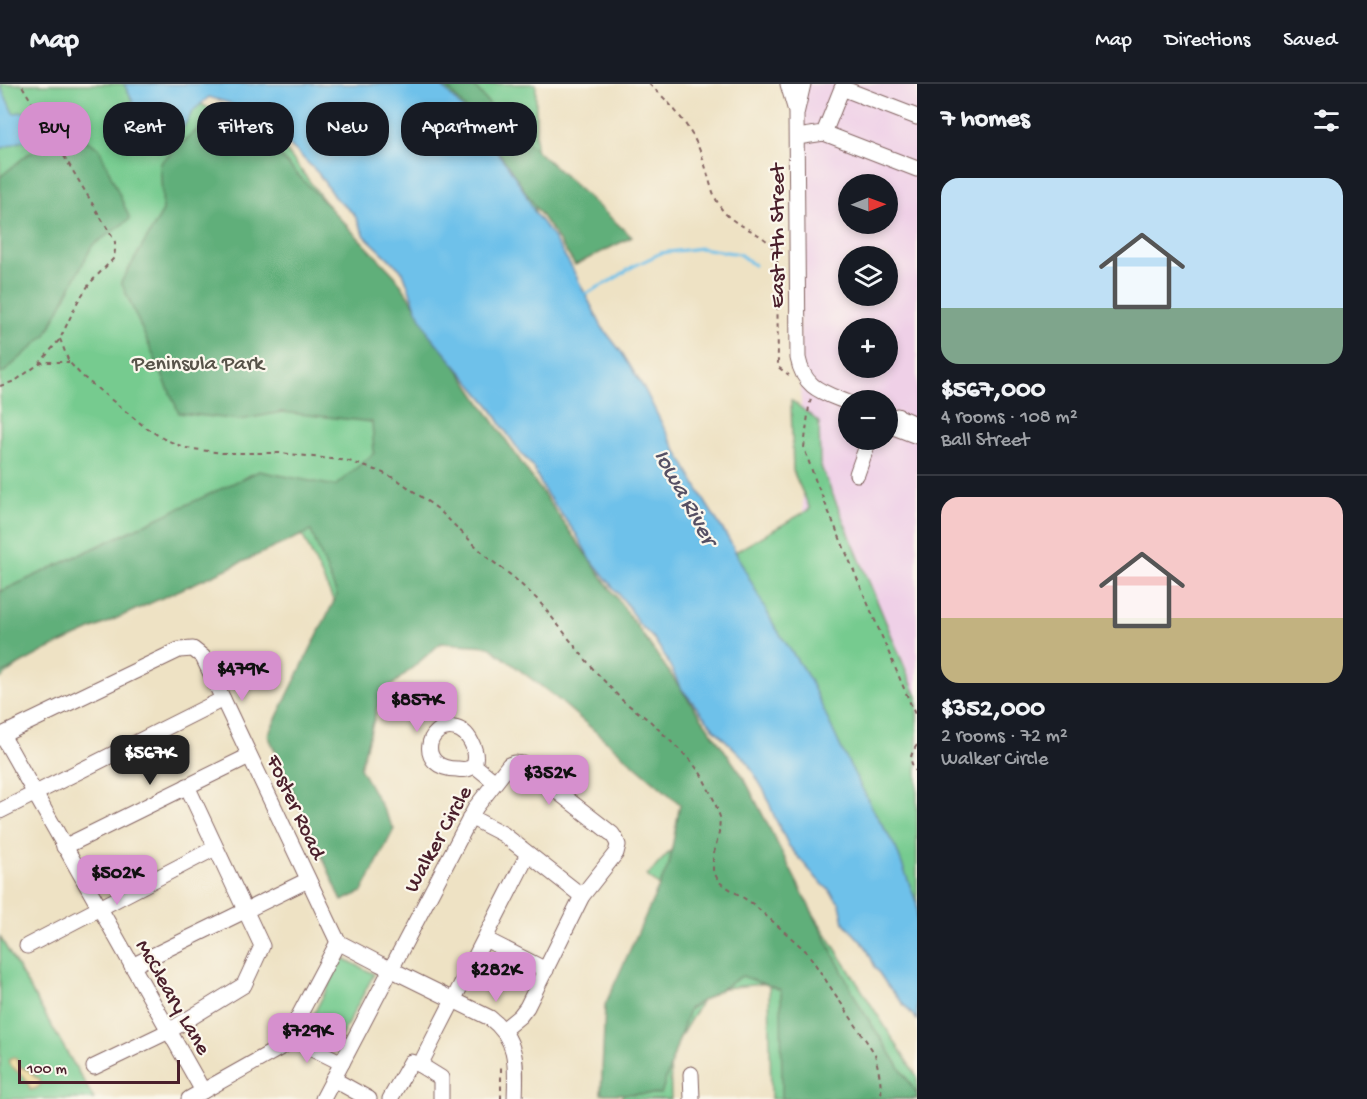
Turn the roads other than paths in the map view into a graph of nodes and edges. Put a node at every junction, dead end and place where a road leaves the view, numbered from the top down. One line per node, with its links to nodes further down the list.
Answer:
1 (788, 84): 3 (street, East 7th Street)
2 (803, 84): 3 (street, East 7th Street)
3 (796, 114): 6 (street, East 7th Street)
4 (917, 117): 5 (street)
5 (824, 133): 6 (street); 7 (street)
6 (797, 137): 8 (street, East 7th Street)
7 (917, 169)
8 (838, 399)
9 (898, 417): 10 (street)
10 (916, 426)
11 (865, 450): 12 (street)
12 (857, 474)
13 (223, 699): 14 (street, Foster Road); 15 (street, Foster Road); 19 (street)
14 (1, 736): 19 (street, McCleary Lane)
15 (249, 756): 18 (street); 25 (street, Foster Road)
16 (474, 765): 17 (street)
17 (495, 782): 21 (street, Walker Circle); 26 (street, Walker Circle)
18 (187, 786): 22 (street); 23 (street)
19 (34, 793): 20 (street); 22 (street, McCleary Lane)
20 (0, 811)
21 (470, 817): 24 (street); 33 (street, Walker Circle)
22 (64, 847): 27 (street, McCleary Lane)
23 (215, 848): 27 (street); 28 (street)
24 (528, 854): 26 (street); 29 (street)
25 (308, 880): 28 (street); 30 (street, Foster Road)
26 (582, 896): 34 (street, Walker Circle)
27 (99, 909): 31 (street); 32 (street, McCleary Lane)
28 (245, 910): 32 (street); 37 (street)
29 (485, 939): 34 (street); 35 (street)
30 (338, 942): 33 (street); 38 (street)
31 (27, 946)
32 (132, 966): 37 (street, McCleary Lane)
33 (391, 970): 35 (street); 39 (street, Walker Circle)
34 (546, 970): 36 (street, Walker Circle)
35 (454, 1000): 36 (street); 40 (street)
36 (503, 1030): 50 (street)
37 (169, 1031): 41 (street); 44 (street, McCleary Lane)
38 (288, 1036): 39 (street); 44 (street)
39 (342, 1063): 43 (street, Walker Circle)
40 (420, 1065): 48 (street); 49 (street)
41 (94, 1067)
42 (692, 1074): 51 (street)
43 (333, 1079): 46 (street, Walker Circle); 47 (street)
44 (203, 1091): 45 (street)
45 (189, 1099)
46 (323, 1099)
47 (369, 1099)
48 (390, 1099)
49 (441, 1099)
50 (515, 1099)
51 (692, 1099)

